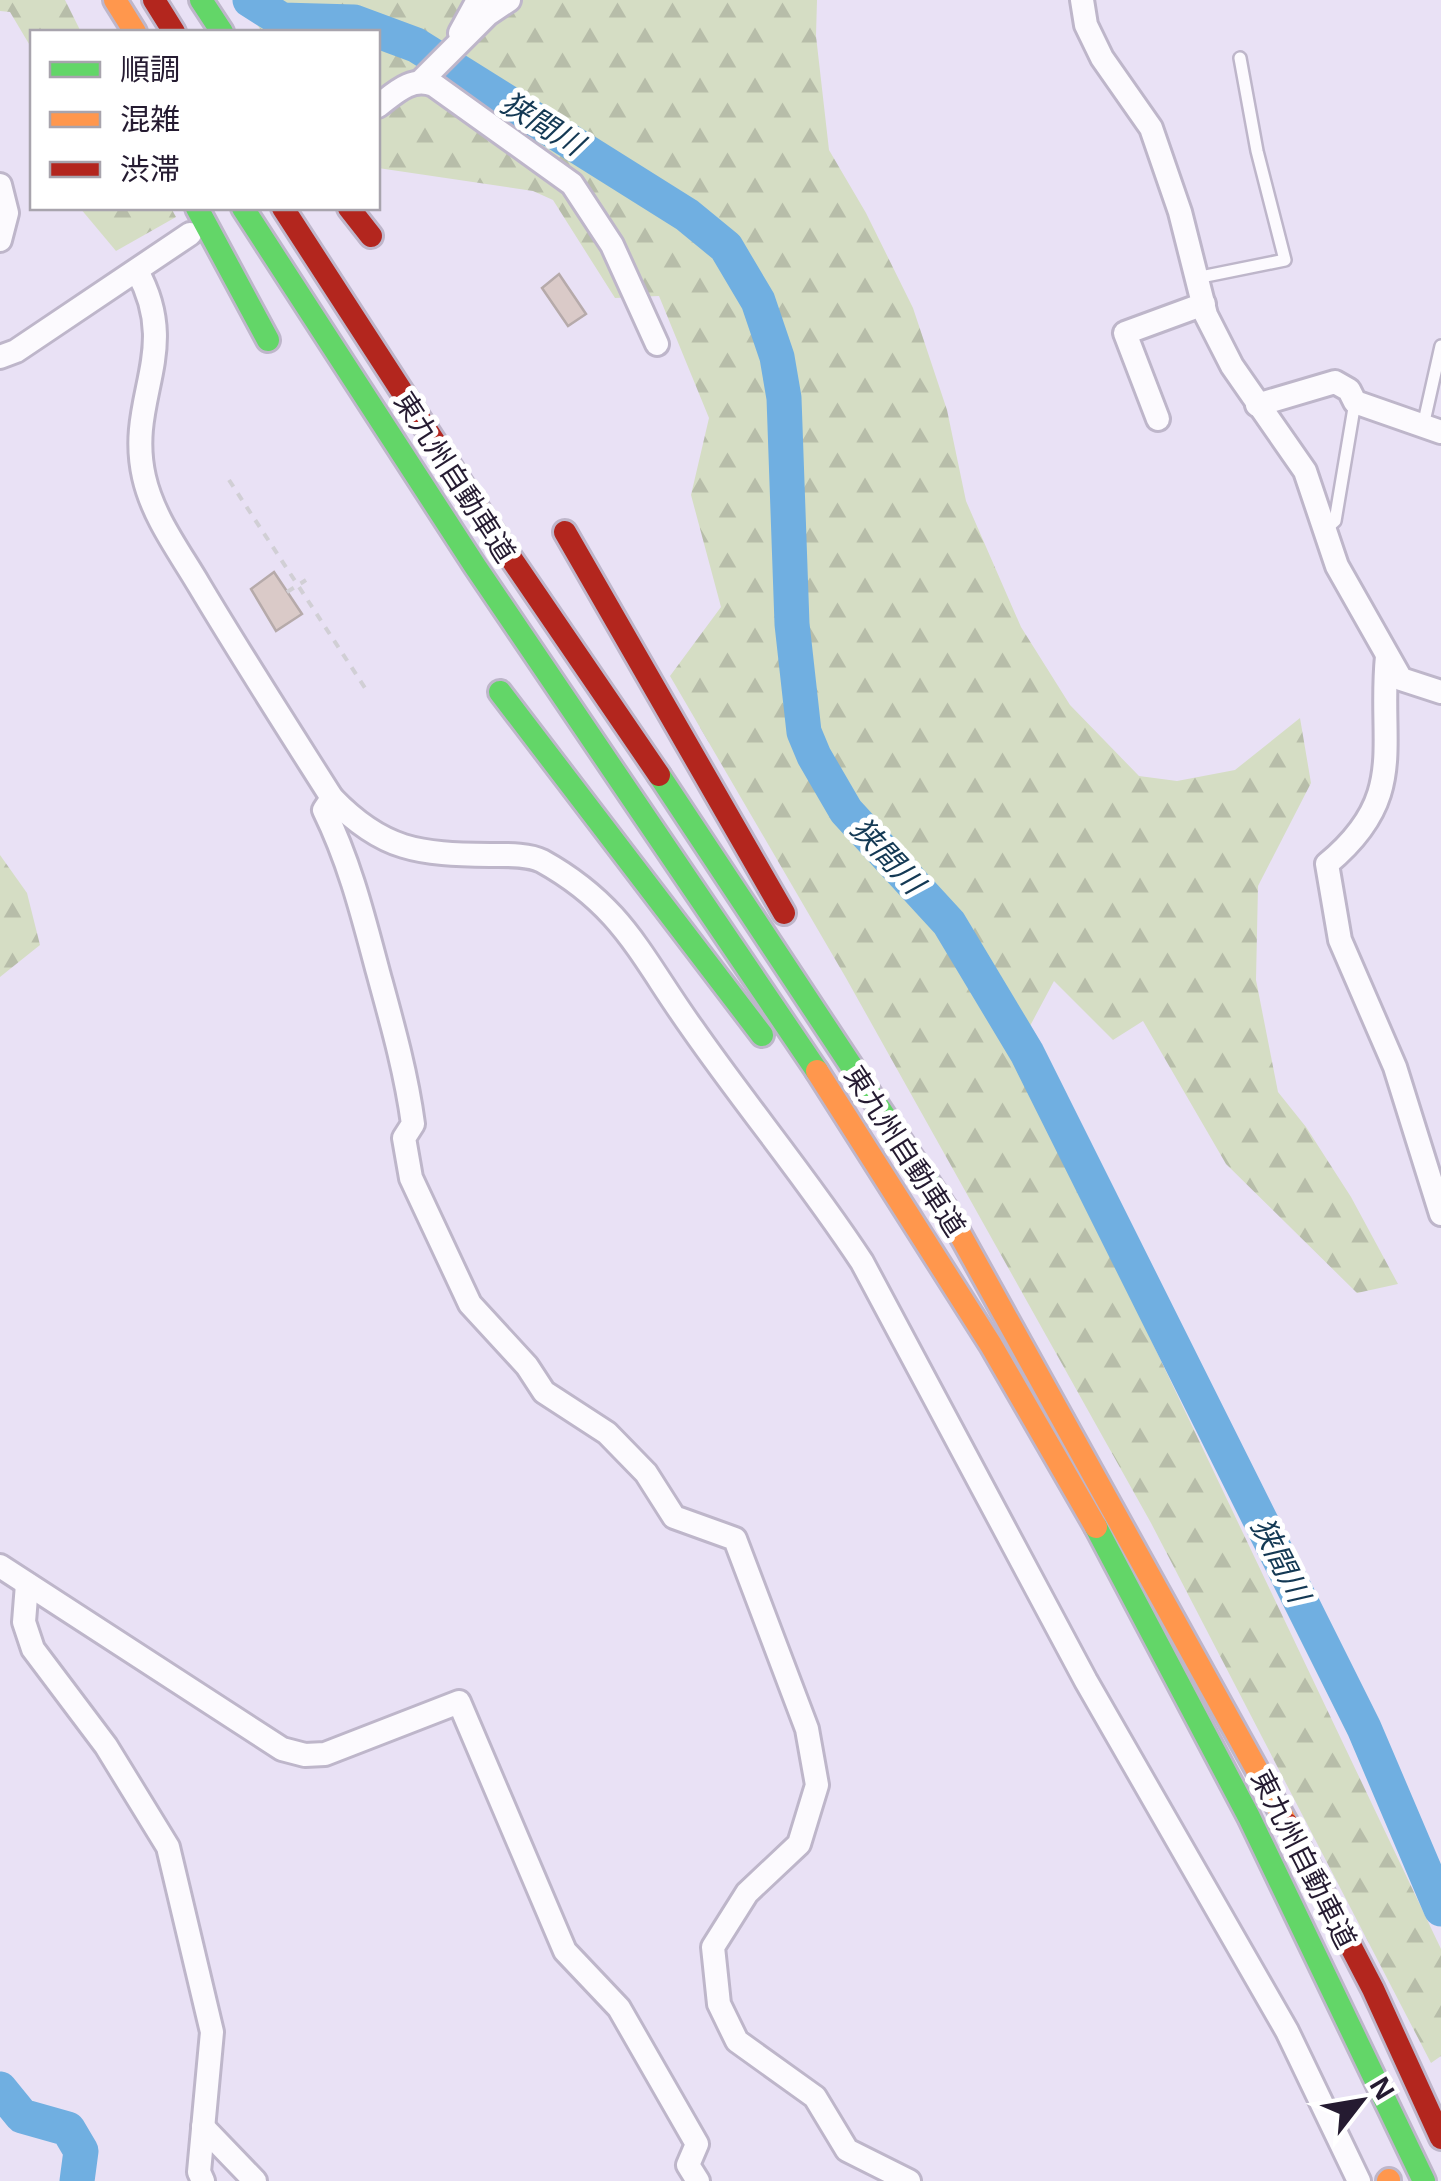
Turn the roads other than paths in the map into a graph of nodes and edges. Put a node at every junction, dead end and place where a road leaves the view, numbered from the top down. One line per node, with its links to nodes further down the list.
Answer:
1 (93, 0): 8 (highway)
2 (115, 0): 9 (highway)
3 (154, 0): 10 (highway)
4 (200, 0): 11 (highway)
5 (478, 0): 12 (street)
6 (510, 0): 12 (street)
7 (1082, 0): 25 (street)
8 (106, 30)
9 (134, 30)
10 (173, 30)
11 (221, 30)
12 (451, 49): 14 (street)
13 (1240, 58): 25 (lane)
14 (422, 80): 15 (street); 28 (street)
15 (380, 105)
16 (0, 185): 23 (street)
17 (197, 210): 27 (highway)
18 (245, 210): 47 (highway, 東九州自動車道)
19 (284, 210): 46 (highway, 東九州自動車道)
20 (350, 210): 22 (highway)
21 (190, 234): 24 (street)
22 (370, 236)
23 (0, 240)
24 (137, 271): 30 (street); 40 (street)
25 (1196, 278): 26 (street)
26 (1204, 304): 32 (street); 33 (street)
27 (268, 340)
28 (657, 344)
29 (1441, 346): 34 (lane)
30 (0, 357)
31 (1355, 402): 32 (street); 34 (street); 35 (lane)
32 (1257, 405): 35 (street)
33 (1158, 419)
34 (1432, 429)
35 (1326, 529): 37 (street)
36 (566, 532): 41 (highway)
37 (1387, 656): 39 (street); 45 (street)
38 (500, 692): 43 (highway)
39 (1441, 692)
40 (332, 798): 55 (street); 56 (street)
41 (798, 938)
42 (818, 972): 46 (highway)
43 (777, 1056)
44 (800, 1088): 47 (highway)
45 (1441, 1214)
46 (954, 1220): 51 (highway, 東九州自動車道)
47 (1096, 1533): 57 (highway, 東九州自動車道)
48 (0, 1566): 49 (street)
49 (26, 1584): 50 (street); 54 (street)
50 (202, 2127): 52 (street); 53 (street)
51 (1441, 2138)
52 (202, 2181)
53 (255, 2181)
54 (698, 2181)
55 (909, 2181)
56 (1358, 2181)
57 (1424, 2181)

